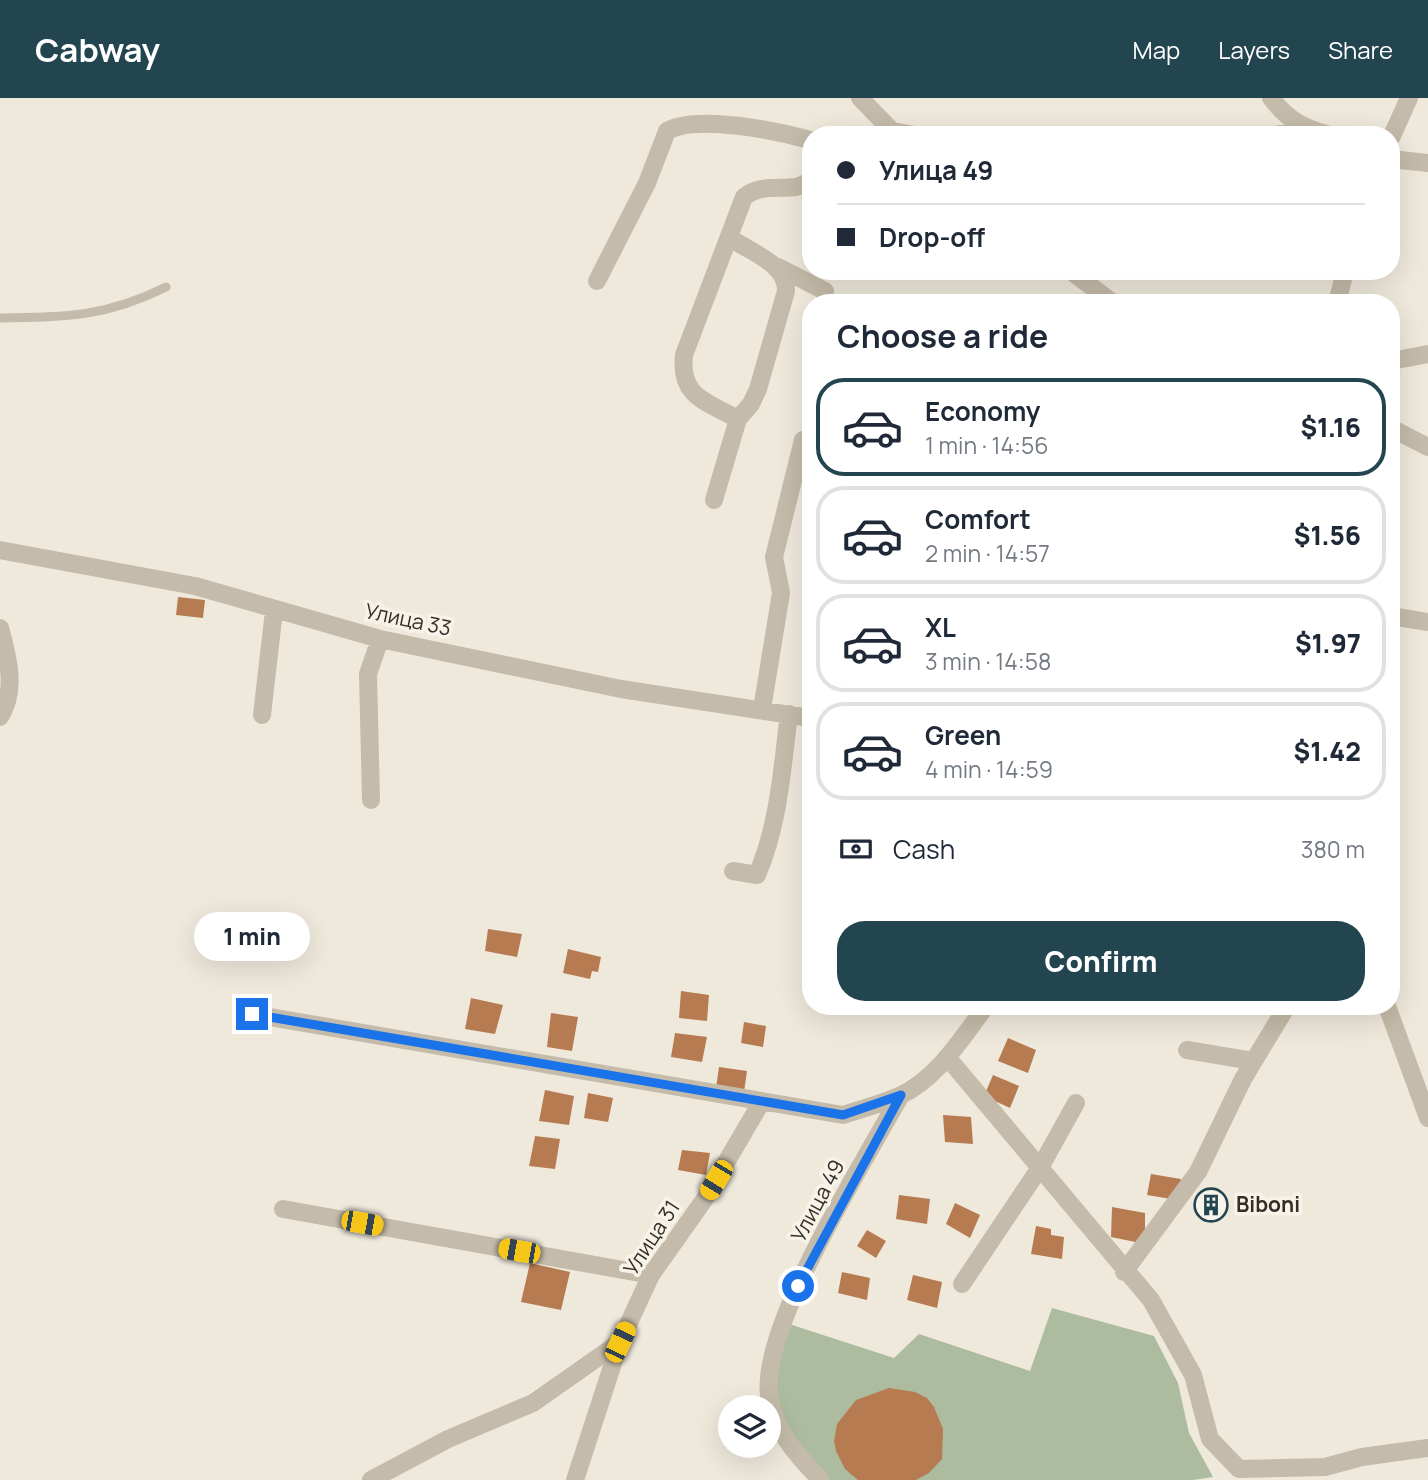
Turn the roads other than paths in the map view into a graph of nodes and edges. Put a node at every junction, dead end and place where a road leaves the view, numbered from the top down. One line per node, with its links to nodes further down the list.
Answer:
1 (1271, 98): 5 (street)
2 (1409, 98): 6 (street)
3 (863, 100): 4 (street)
4 (887, 126)
5 (1300, 126)
6 (1396, 126)
7 (802, 137): 16 (street)
8 (1400, 160): 9 (street)
9 (1428, 163)
10 (802, 186): 11 (street)
11 (729, 237): 12 (street); 23 (street)
12 (778, 267): 13 (street); 23 (street)
13 (802, 279)
14 (803, 280): 18 (street)
15 (1083, 280): 19 (street)
16 (597, 281)
17 (166, 287): 20 (lane)
18 (825, 291)
19 (1101, 294)
20 (0, 318)
21 (1428, 354): 22 (street)
22 (1400, 359)
23 (738, 419): 27 (street)
24 (1400, 433): 26 (street)
25 (802, 444): 34 (street)
26 (1428, 447)
27 (714, 500)
28 (0, 550): 29 (street, Улица 33)
29 (274, 611): 33 (street, Улица 33); 36 (street)
30 (1400, 617): 31 (street)
31 (1428, 622)
32 (0, 628): 38 (street)
33 (380, 639): 34 (street, Улица 33); 39 (street)
34 (762, 709): 35 (street, Улица 33)
35 (789, 714): 37 (street, Улица 33); 40 (street)
36 (262, 715)
37 (802, 716)
38 (0, 717)
39 (371, 800)
40 (733, 872)
41 (252, 1014): 50 (street)
42 (979, 1015): 46 (street)
43 (1277, 1015): 47 (street)
44 (1391, 1015): 48 (street)
45 (1187, 1050): 47 (street)
46 (947, 1057): 49 (street); 53 (street)
47 (1253, 1061): 55 (street)
48 (1421, 1078): 52 (street)
49 (901, 1095): 50 (street); 62 (street, Улица 49)
50 (762, 1101): 56 (street, Улица 31)
51 (1076, 1103): 53 (street)
52 (1428, 1118)
53 (1041, 1166): 55 (street); 57 (street)
54 (283, 1209): 56 (street)
55 (1124, 1272): 59 (street)
56 (650, 1275): 58 (street, Улица 31)
57 (962, 1284)
58 (620, 1342): 60 (street); 61 (street, Улица 31)
59 (1428, 1448)
60 (371, 1480)
61 (575, 1480)
62 (821, 1480)

